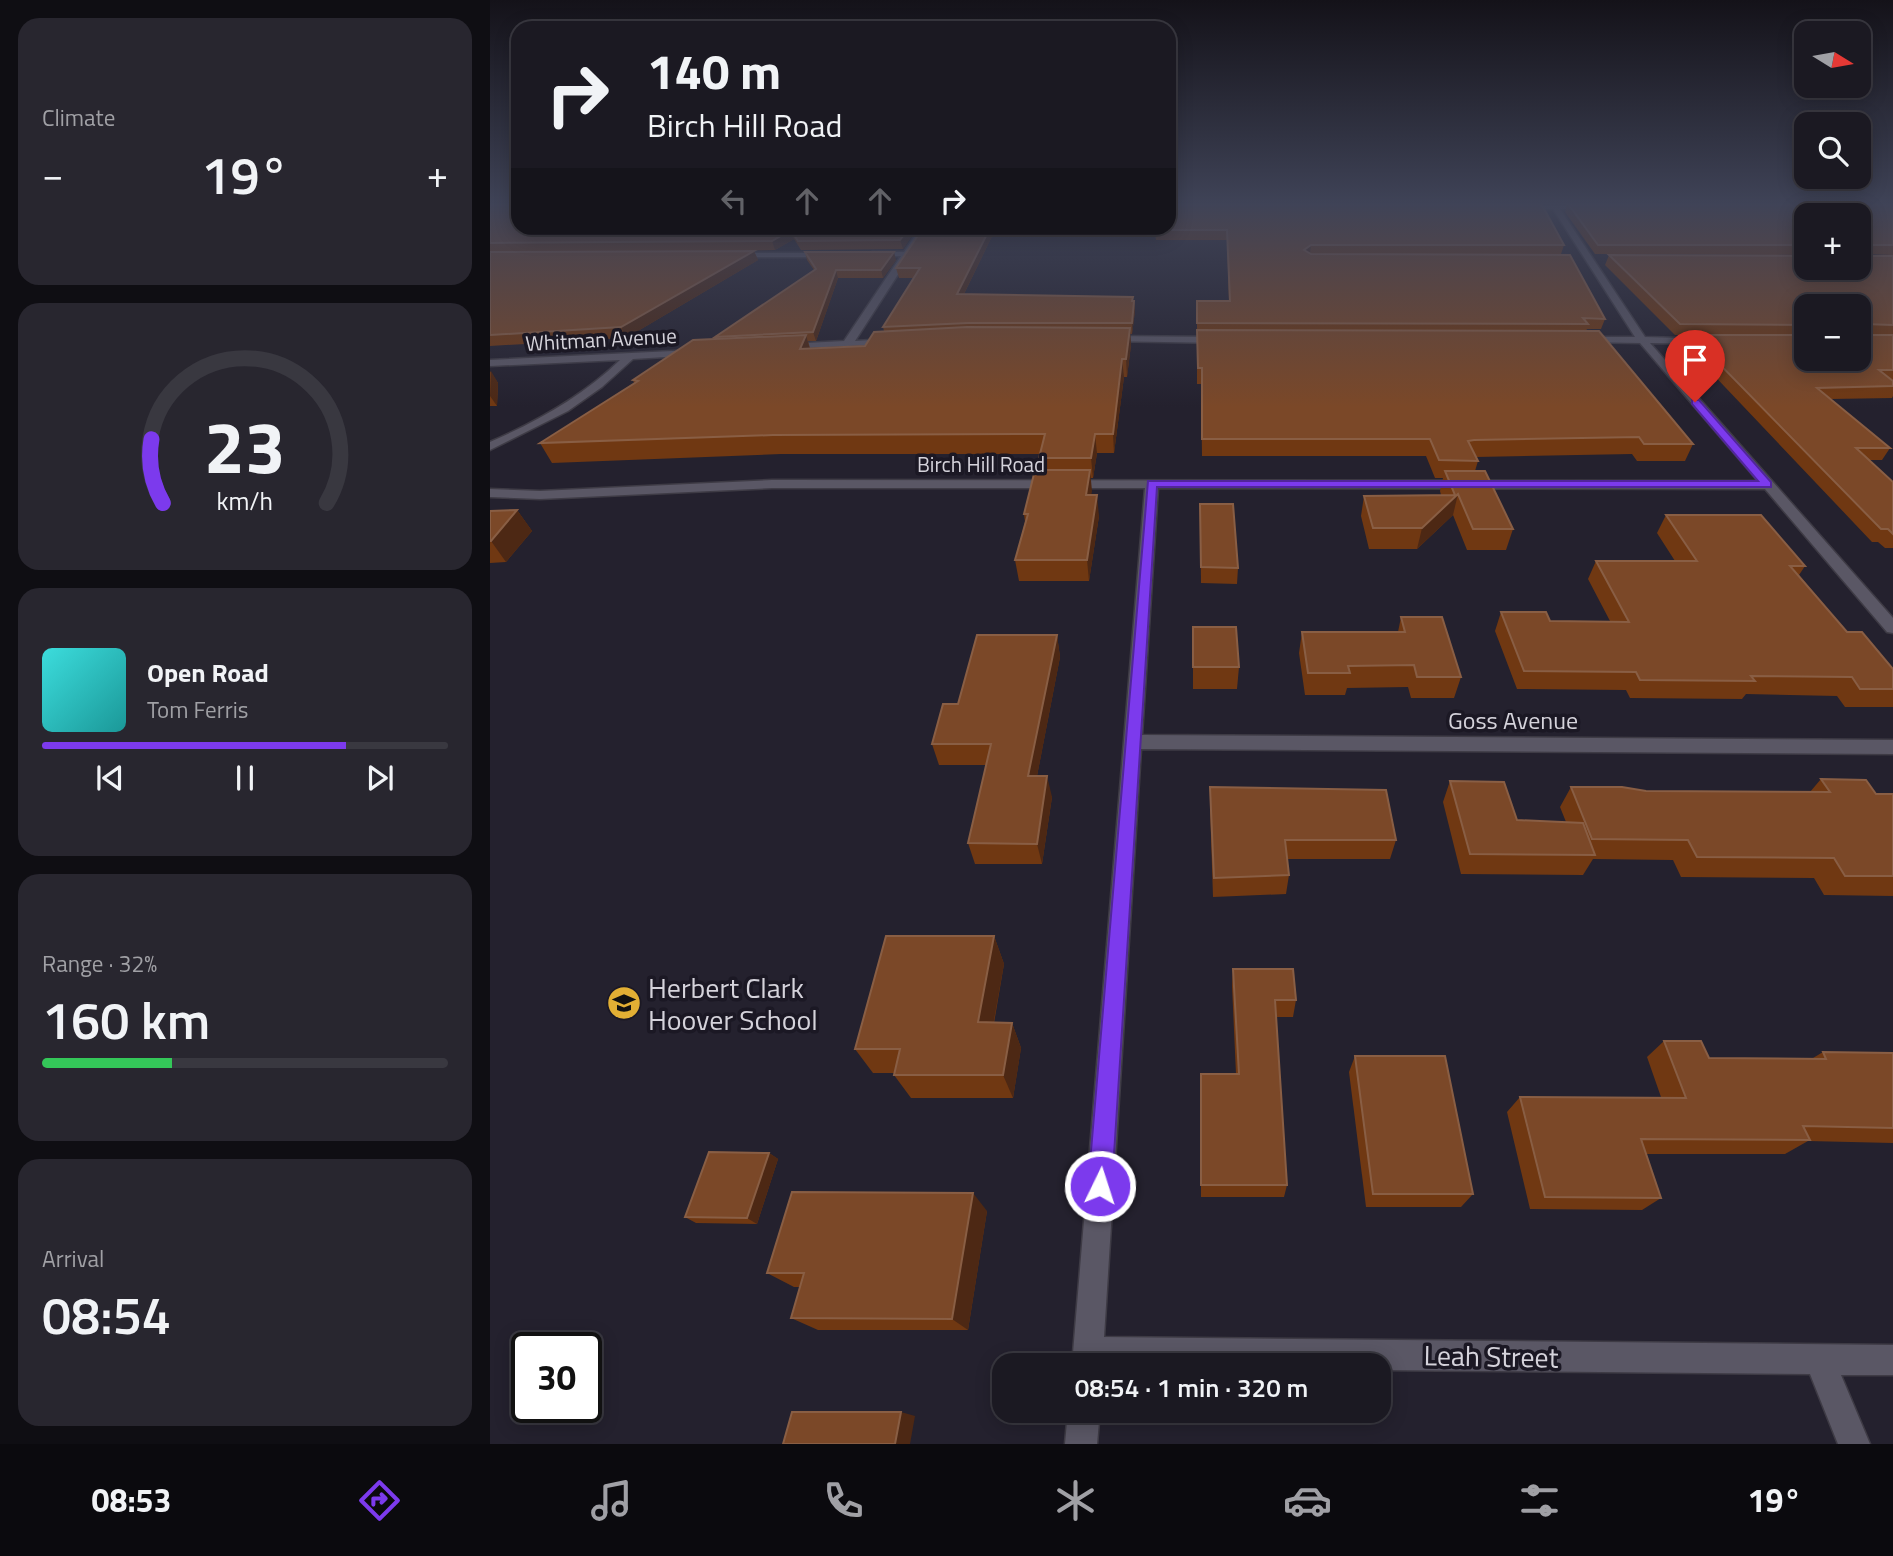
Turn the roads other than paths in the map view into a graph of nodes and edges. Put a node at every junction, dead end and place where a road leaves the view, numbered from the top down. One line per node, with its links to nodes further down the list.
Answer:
1 (895, 272): 9 (street)
2 (1599, 272): 6 (street)
3 (1103, 339): 4 (street)
4 (1227, 340)
5 (1573, 340): 6 (street)
6 (1642, 341): 7 (street); 16 (street)
7 (1724, 341)
8 (900, 342): 9 (street)
9 (848, 344): 10 (street)
10 (779, 348)
11 (711, 352): 12 (street, Whitman Avenue)
12 (629, 357): 13 (street, Whitman Avenue); 14 (street)
13 (490, 363)
14 (490, 446)
15 (1152, 484): 16 (street, Birch Hill Road); 17 (street, Birch Hill Road); 19 (street)
16 (1767, 485): 18 (street)
17 (490, 493)
18 (1893, 628)
19 (1133, 742): 20 (street, Goss Avenue); 21 (street)
20 (1893, 747)
21 (1088, 1353)
22 (1391, 1359): 23 (street, Leah Street)
23 (1819, 1359): 24 (street, Leah Street); 27 (street)
24 (1893, 1360)
25 (1083, 1423): 26 (street)
26 (1081, 1444)
27 (1854, 1444)

